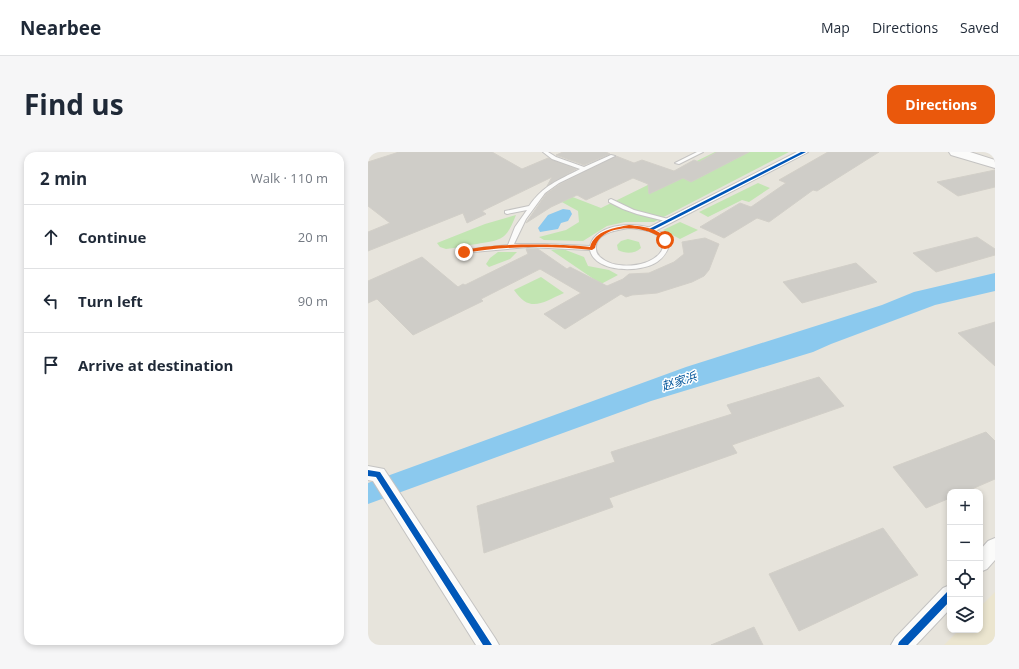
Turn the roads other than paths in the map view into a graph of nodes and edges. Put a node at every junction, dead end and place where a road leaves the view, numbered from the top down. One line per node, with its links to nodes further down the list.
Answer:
1 (545, 152): 8 (lane)
2 (701, 152): 6 (lane)
3 (804, 152): 12 (street)
4 (956, 152): 7 (street)
5 (613, 156): 8 (lane)
6 (677, 163)
7 (995, 164)
8 (584, 169): 10 (lane)
9 (611, 201): 12 (lane)
10 (533, 207): 11 (lane); 14 (lane)
11 (508, 212)
12 (669, 220): 13 (street)
13 (651, 229): 15 (lane); 15 (lane)
14 (510, 247): 15 (lane); 16 (lane)
15 (592, 248)
16 (464, 252)
17 (373, 473): 21 (street)
18 (995, 547): 19 (street)
19 (982, 561)
20 (948, 597): 22 (street)
21 (488, 645)
22 (902, 645)

